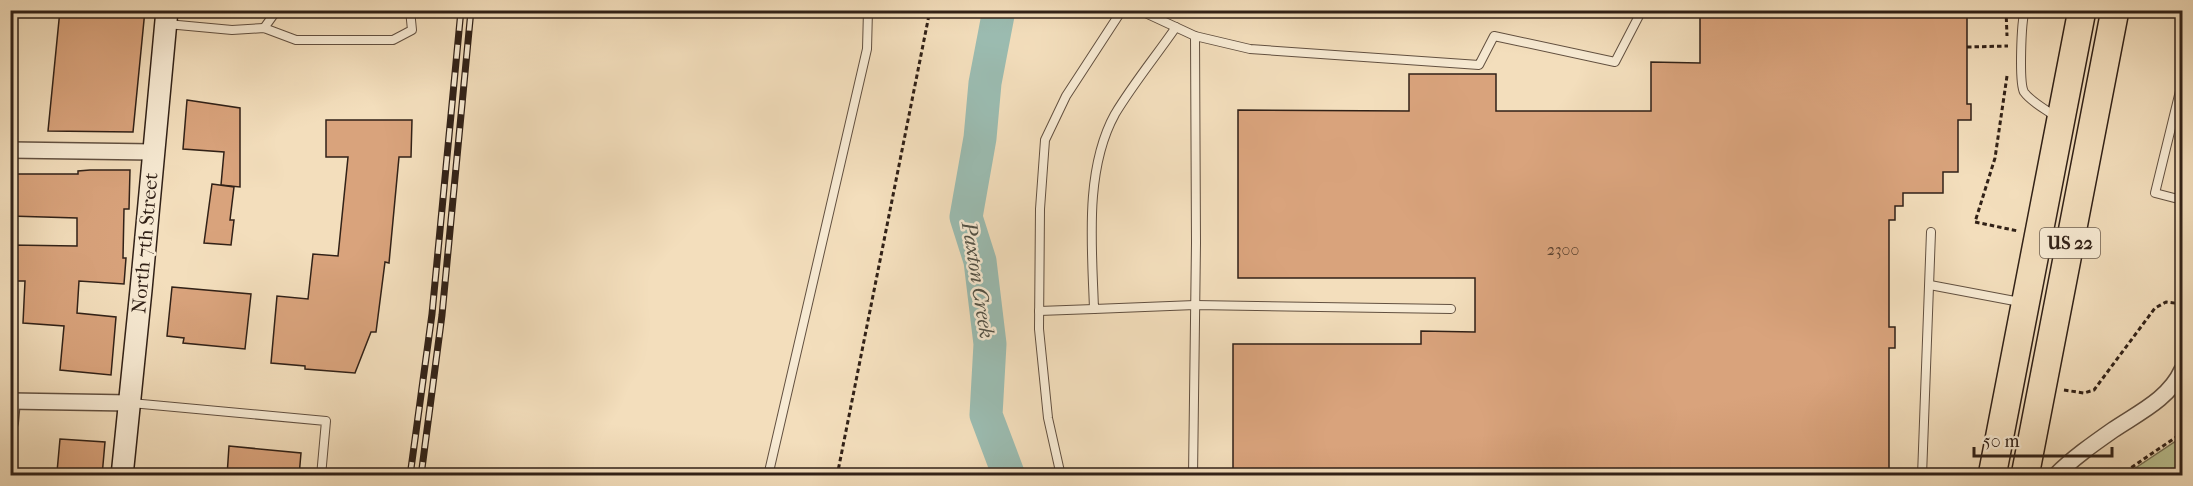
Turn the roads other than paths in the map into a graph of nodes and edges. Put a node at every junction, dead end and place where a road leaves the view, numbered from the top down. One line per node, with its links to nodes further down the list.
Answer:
1 (277, 10): 12 (lane)
2 (410, 10): 12 (lane)
3 (868, 10): 32 (lane)
4 (1122, 10): 25 (lane)
5 (1139, 10): 11 (lane)
6 (1642, 10): 13 (lane)
7 (2025, 10): 15 (lane)
8 (2082, 10): 15 (highway, US 22)
9 (2115, 10): 37 (highway, US 22)
10 (166, 17): 12 (lane); 17 (main road, North 7th Street)
11 (1176, 27): 13 (lane); 23 (lane)
12 (264, 28)
13 (1195, 36): 22 (lane)
14 (2182, 83): 18 (lane)
15 (2061, 120): 21 (highway, US 22)
16 (10, 150): 17 (street)
17 (153, 152): 28 (main road, North 7th Street)
18 (2182, 200)
19 (1931, 232): 20 (lane)
20 (1930, 285): 21 (lane); 35 (lane)
21 (2025, 303): 36 (highway, US 22)
22 (1195, 305): 23 (lane); 24 (lane); 34 (lane)
23 (1094, 309): 25 (lane)
24 (1451, 309)
25 (1039, 311): 33 (lane)
26 (2182, 370): 38 (street)
27 (11, 401): 28 (street); 29 (street)
28 (130, 402): 30 (main road, North 7th Street); 31 (lane)
29 (10, 423)
30 (122, 476)
31 (321, 476)
32 (768, 476)
33 (1061, 476)
34 (1193, 476)
35 (1922, 476)
36 (1992, 476)
37 (2025, 476)
38 (2055, 476)

